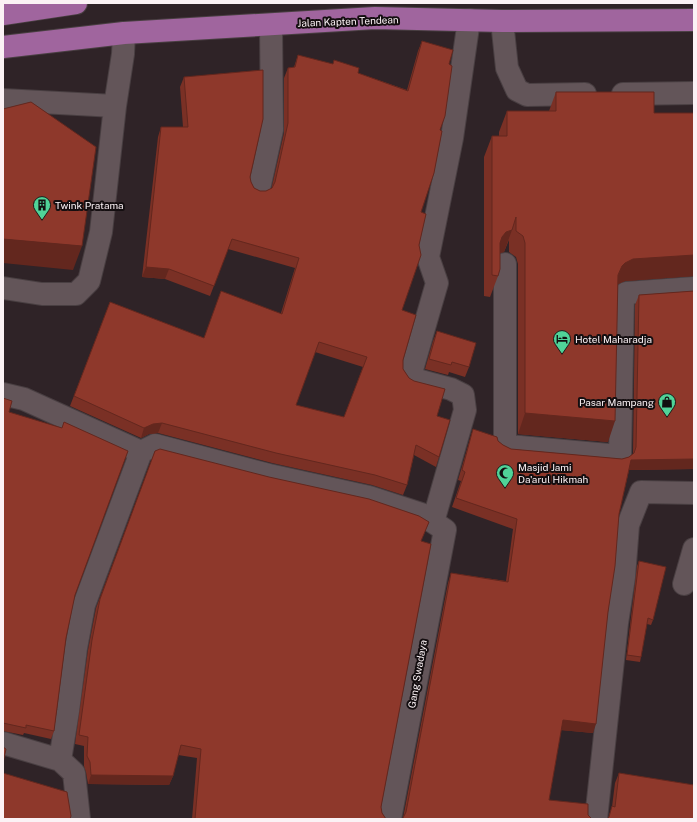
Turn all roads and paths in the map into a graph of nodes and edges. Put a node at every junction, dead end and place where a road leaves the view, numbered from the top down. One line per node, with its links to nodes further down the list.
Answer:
1 (76, 3): 2 (main road)
2 (3, 14)
3 (469, 20): 5 (main road, Jalan Kapten Tendean); 6 (main road, Jalan Kapten Tendean); 19 (street, Gang Swadaya)
4 (694, 20): 5 (main road, Jalan Kapten Tendean)
5 (502, 21): 9 (street)
6 (271, 25): 7 (main road, Jalan Kapten Tendean); 12 (street)
7 (124, 33): 8 (main road, Jalan Kapten Tendean); 11 (street)
8 (3, 47)
9 (694, 93)
10 (3, 100): 11 (street)
11 (115, 106): 14 (street)
12 (259, 189)
13 (505, 264): 15 (street)
14 (3, 288)
15 (694, 288)
16 (3, 394): 17 (street)
17 (141, 452): 19 (street); 23 (street)
18 (694, 493): 26 (street)
19 (439, 526): 25 (street, Gang Swadaya)
20 (694, 550): 21 (street)
21 (684, 584)
22 (3, 743): 23 (street)
23 (60, 760): 24 (street)
24 (79, 819)
25 (390, 819)
26 (596, 819)

